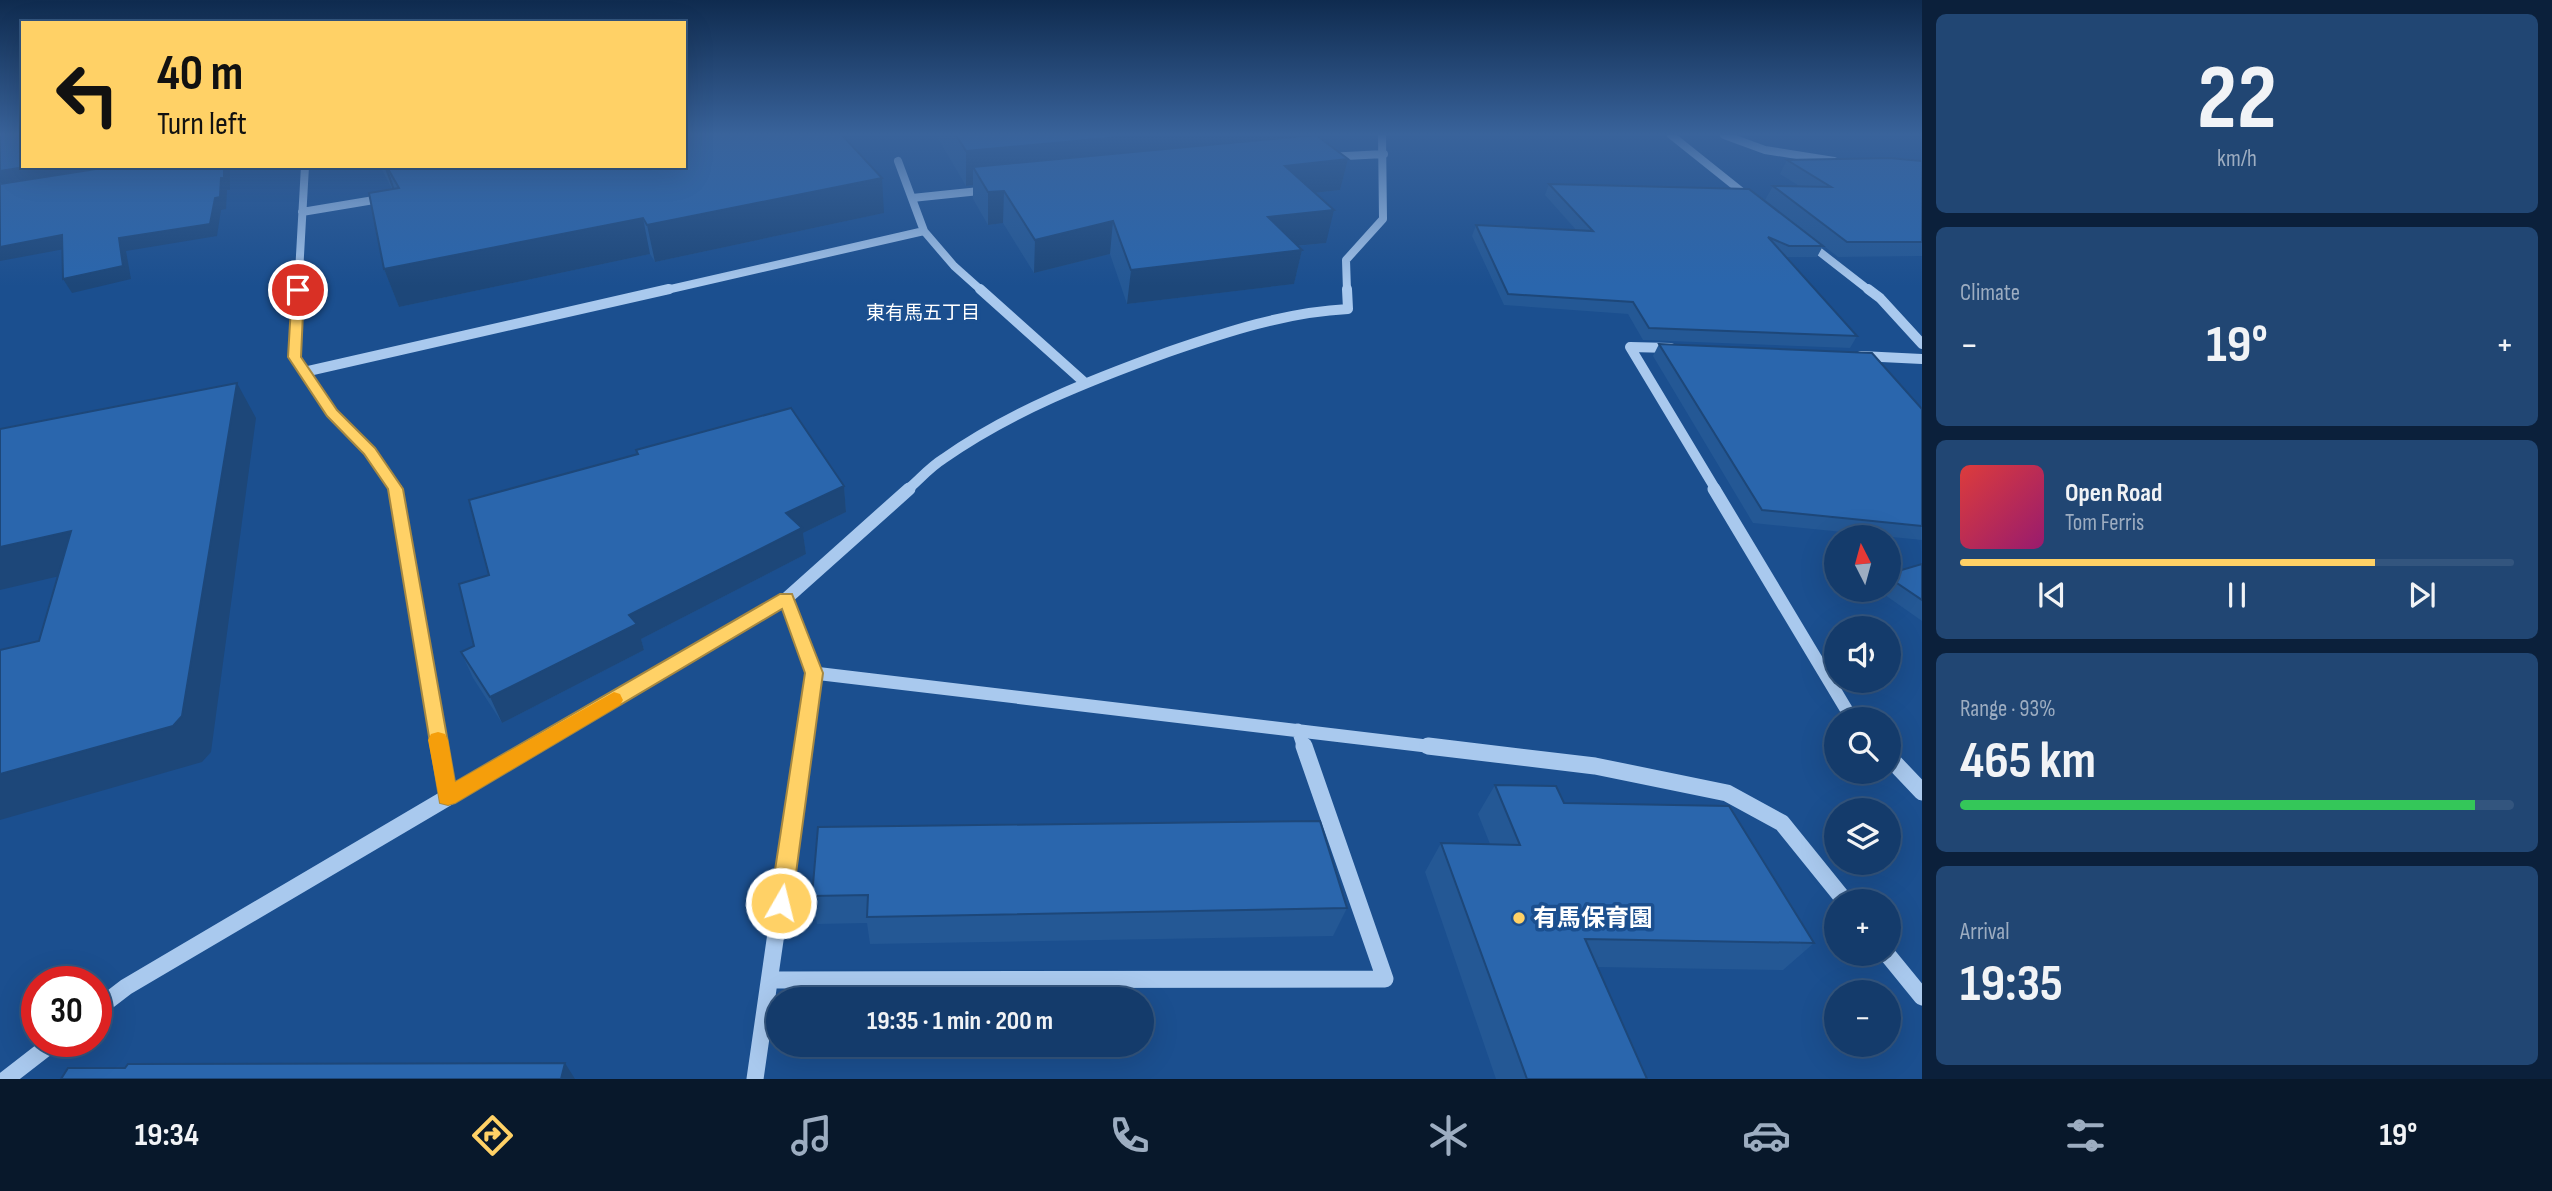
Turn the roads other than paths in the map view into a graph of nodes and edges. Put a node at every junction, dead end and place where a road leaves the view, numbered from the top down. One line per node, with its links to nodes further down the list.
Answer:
1 (304, 185): 9 (street)
2 (907, 185): 7 (street)
3 (1384, 185): 17 (street)
4 (1734, 185): 8 (street)
5 (995, 190): 7 (street)
6 (401, 195): 9 (street)
7 (912, 198): 10 (street)
8 (1761, 207)
9 (302, 212): 16 (street)
10 (924, 231): 16 (street); 17 (street)
11 (1793, 232): 12 (street)
12 (1922, 344)
13 (1686, 349): 20 (street)
14 (1852, 356): 15 (street)
15 (1922, 359)
16 (304, 372): 24 (street)
17 (1084, 382): 18 (street)
18 (786, 598): 19 (street); 24 (street)
19 (814, 673): 21 (street); 27 (street)
20 (1846, 707)
21 (1298, 730): 25 (street); 27 (street)
22 (1901, 767): 23 (street)
23 (1919, 783)
24 (448, 797): 29 (street)
25 (1835, 889)
26 (1897, 966): 28 (street)
27 (770, 980): 32 (street)
28 (1922, 997)
29 (112, 998)
30 (34, 1057): 31 (street)
31 (6, 1079)
32 (755, 1079)

